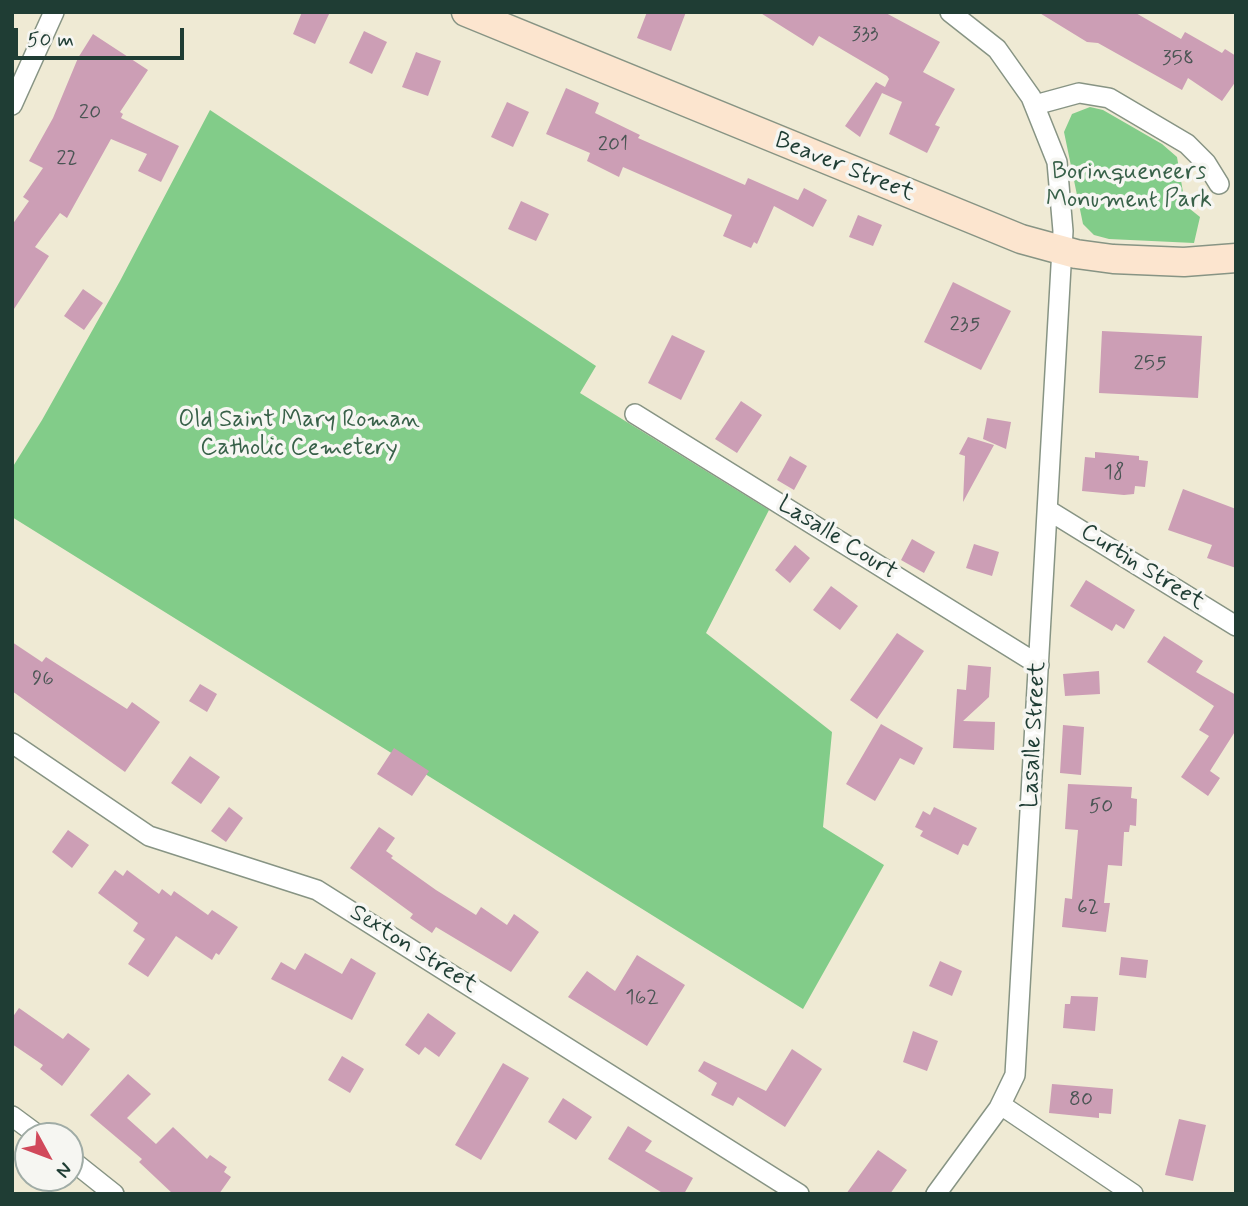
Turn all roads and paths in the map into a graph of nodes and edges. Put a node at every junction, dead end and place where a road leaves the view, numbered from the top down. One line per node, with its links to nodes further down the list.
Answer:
1 (54, 12): 4 (street)
2 (466, 12): 7 (main road, Beaver Street)
3 (950, 12): 5 (street, Lasalle Street)
4 (12, 105)
5 (1035, 105): 6 (street); 7 (street, Lasalle Street)
6 (1219, 184)
7 (1062, 251): 8 (main road, Beaver Street); 10 (street, Lasalle Street)
8 (1236, 258)
9 (635, 414): 12 (street, Lasalle Court)
10 (1048, 510): 11 (street, Curtin Street); 12 (street, Lasalle Street)
11 (1236, 626)
12 (1039, 664): 14 (street, Lasalle Street)
13 (12, 743): 17 (street, Sexton Street)
14 (1001, 1105): 18 (street, Lasalle Street); 19 (street)
15 (84, 1170): 16 (street)
16 (114, 1194)
17 (799, 1194)
18 (936, 1194)
19 (1133, 1194)

